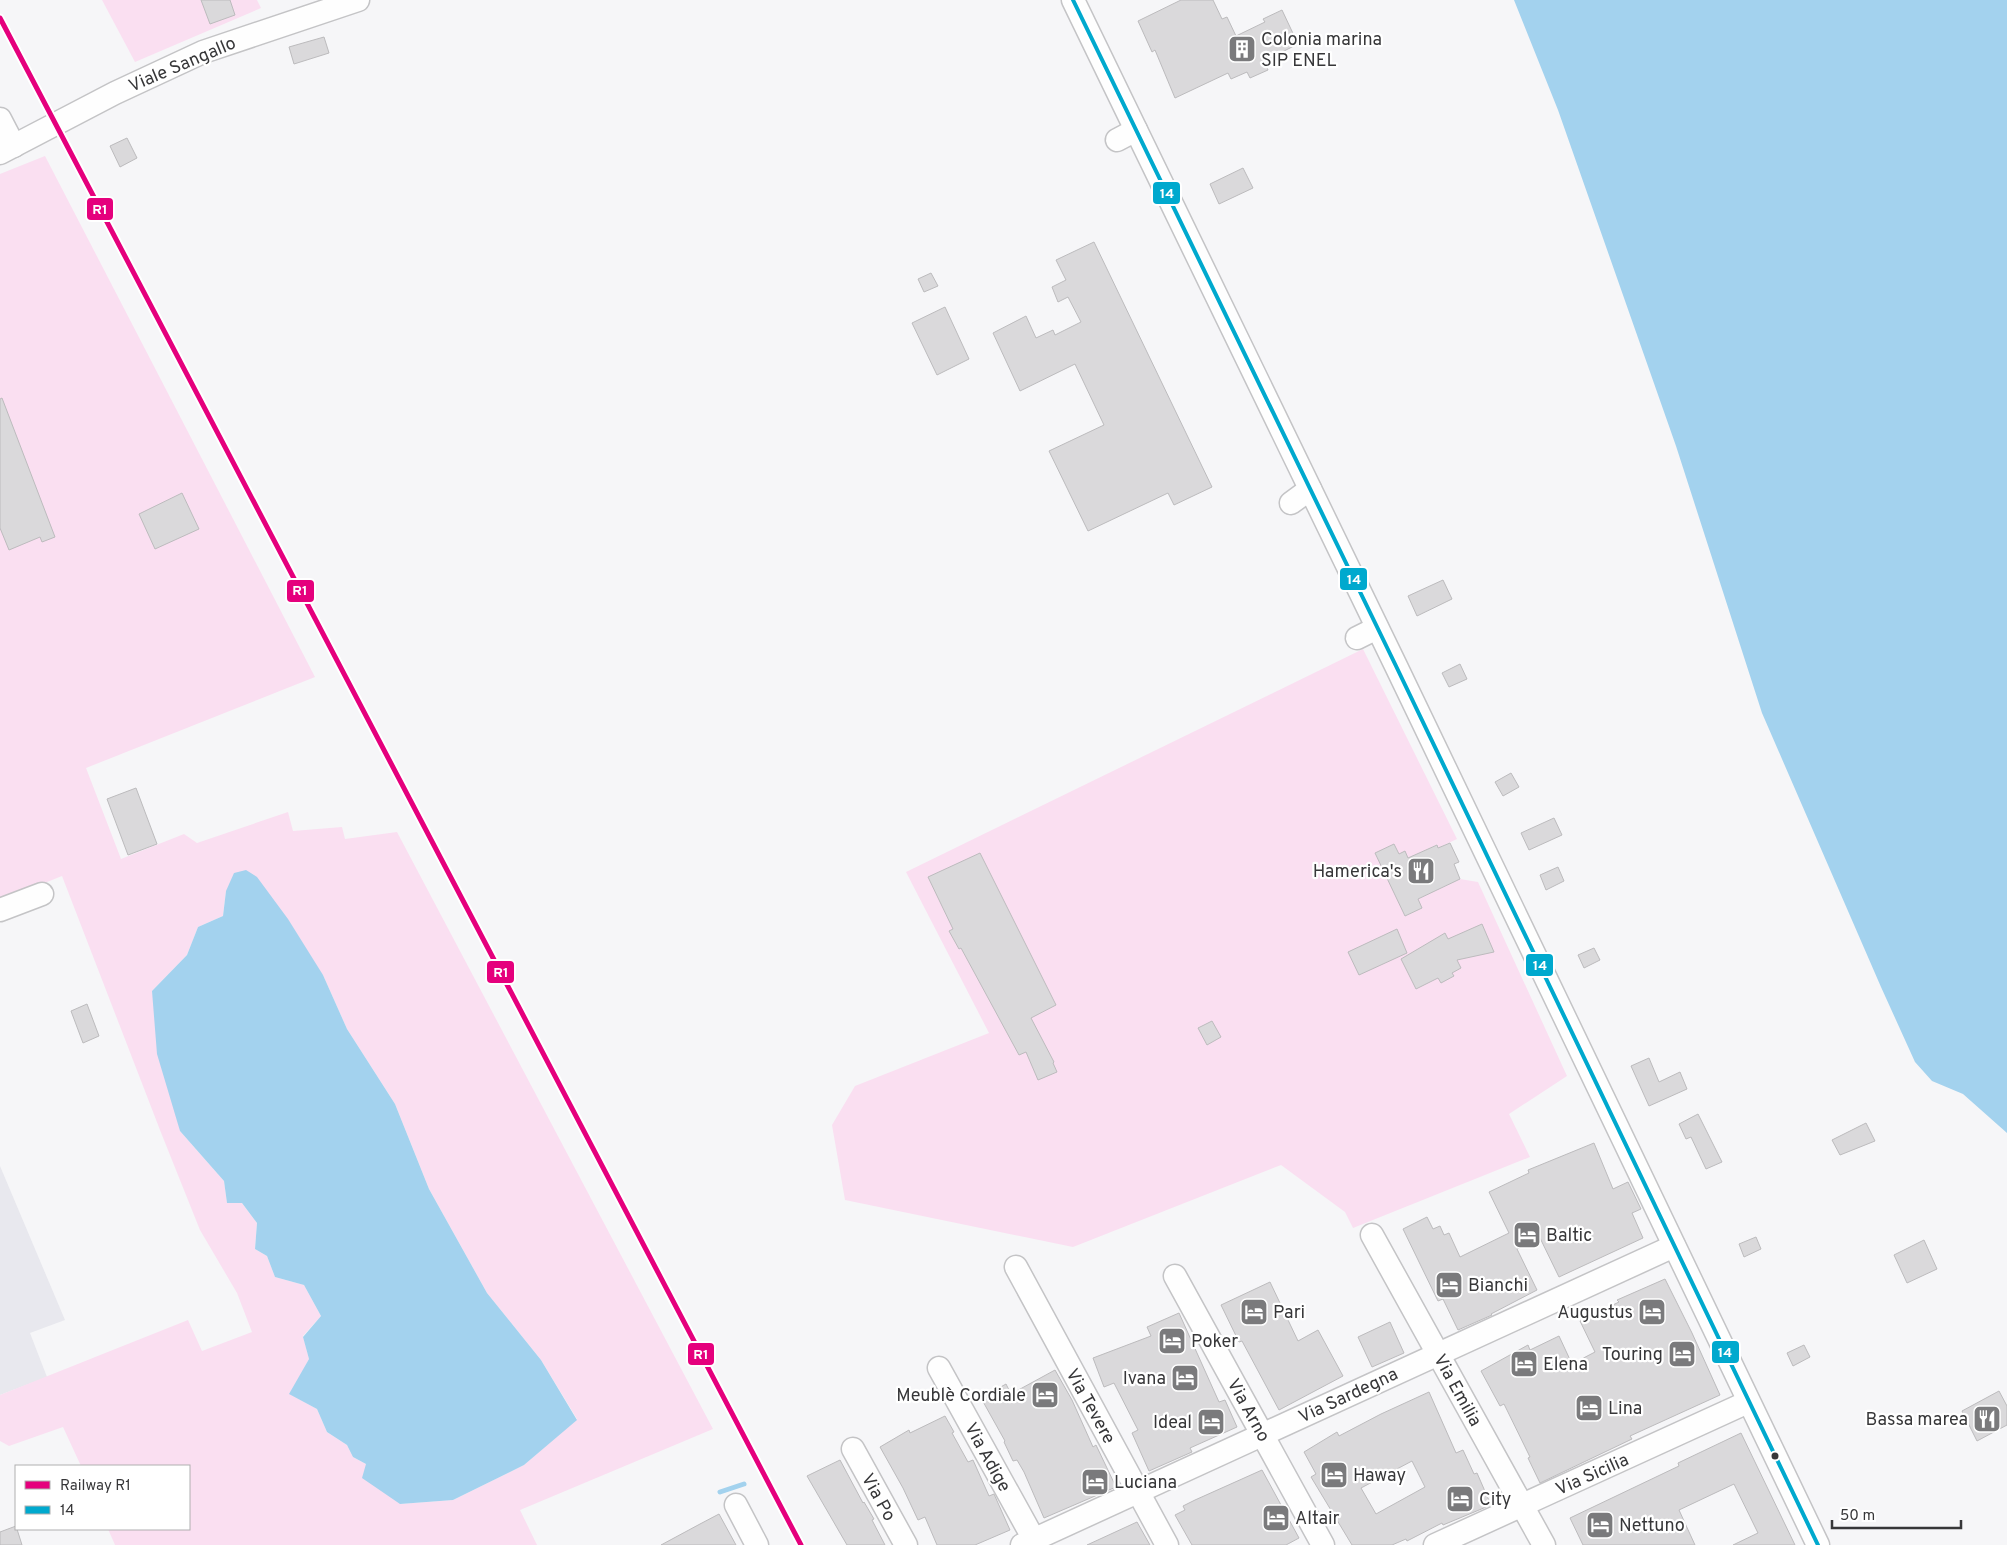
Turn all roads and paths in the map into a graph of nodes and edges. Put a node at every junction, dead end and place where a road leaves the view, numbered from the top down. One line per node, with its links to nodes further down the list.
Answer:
1 (358, 0): 4 (street, Viale Sangallo)
2 (1073, 0): 5 (street)
3 (0, 119): 4 (street)
4 (7, 149)
5 (1310, 490): 6 (street); 10 (street)
6 (1291, 503)
7 (42, 894): 8 (street)
8 (0, 910)
9 (1372, 1235): 13 (street, Via Emilia)
10 (1674, 1246): 13 (street, Via Sardegna); 15 (street)
11 (1016, 1266): 18 (street, Via Tevere)
12 (1175, 1276): 16 (street, Via Arno)
13 (1438, 1354): 16 (street, Via Sardegna); 20 (street, Via Emilia)
14 (939, 1368): 21 (street, Via Adige)
15 (1748, 1402): 20 (street, Via Sicilia); 28 (street)
16 (1262, 1435): 18 (street, Via Sardegna); 25 (street, Via Arno)
17 (853, 1449): 23 (street, Via Po)
18 (1138, 1492): 21 (street, Via Sardegna); 24 (street, Via Tevere)
19 (736, 1505): 22 (street)
20 (1522, 1506): 26 (street, Via Sicilia); 27 (street, Via Emilia)
21 (1031, 1543)
22 (757, 1545)
23 (906, 1545)
24 (1167, 1545)
25 (1323, 1545)
26 (1436, 1545)
27 (1544, 1545)
28 (1818, 1545)

